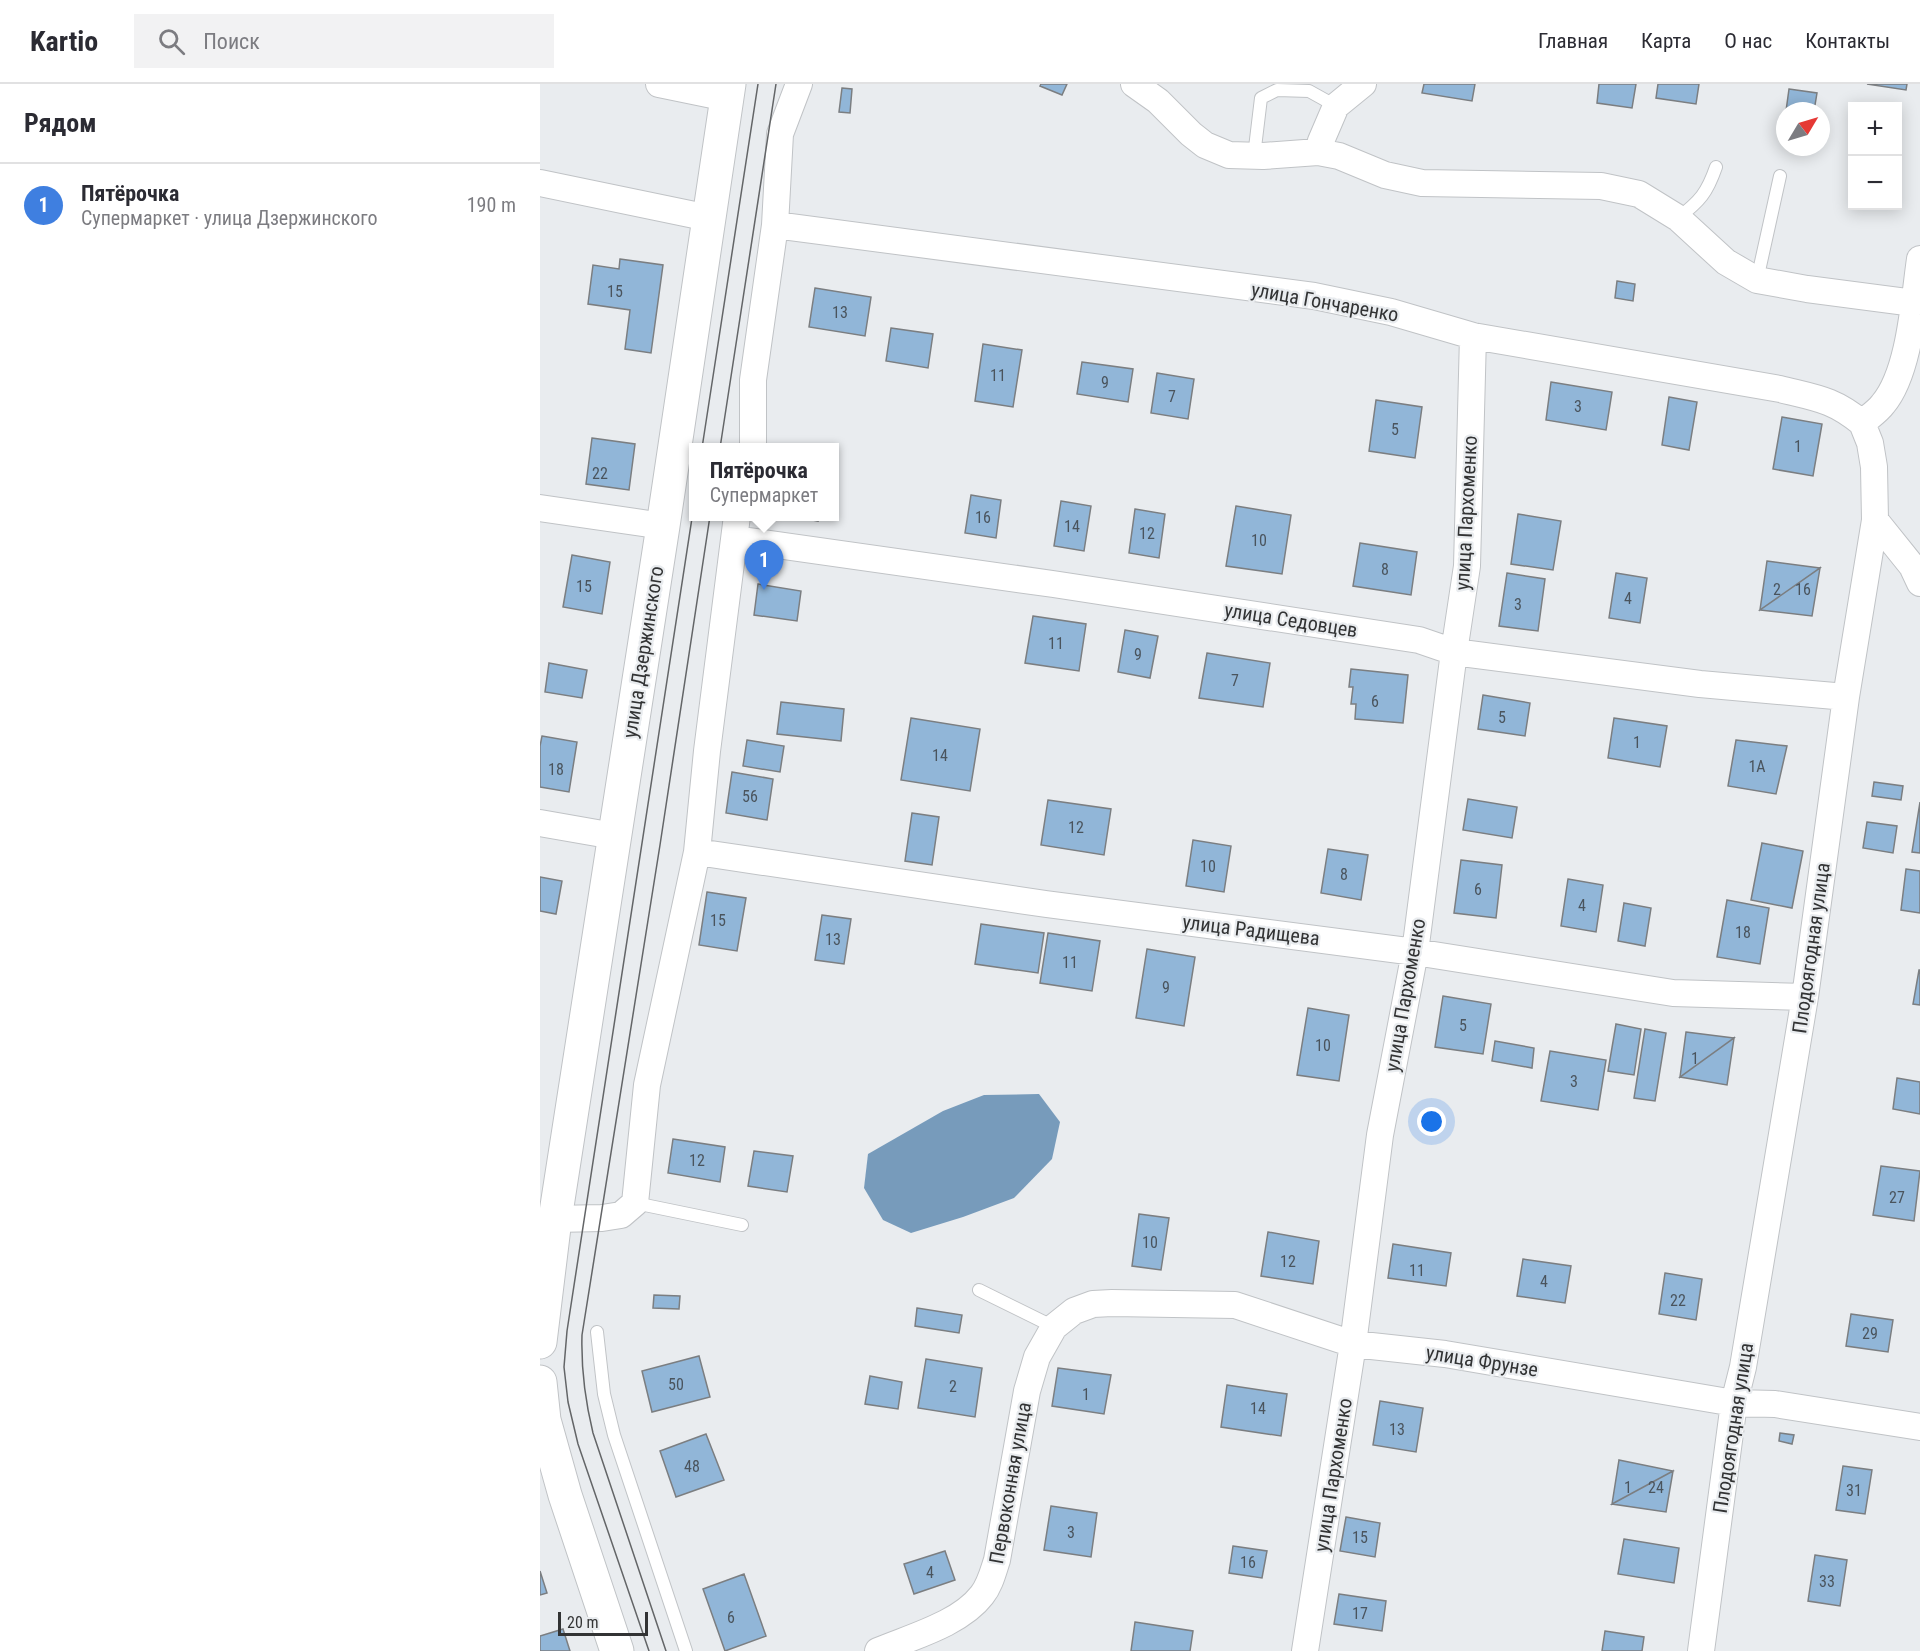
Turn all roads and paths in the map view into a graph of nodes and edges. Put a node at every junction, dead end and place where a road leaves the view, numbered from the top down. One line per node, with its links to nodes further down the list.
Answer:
1 (659, 84): 5 (street)
2 (799, 84): 14 (street)
3 (1134, 84): 8 (street)
4 (1363, 84): 6 (street)
5 (728, 91): 12 (main road, улица Дзержинского)
6 (1336, 106): 7 (street); 8 (lane)
7 (1318, 152): 8 (street); 13 (street)
8 (1254, 156)
9 (1716, 167): 13 (lane)
10 (1780, 176): 16 (lane)
11 (540, 183): 12 (street)
12 (709, 218): 24 (main road, улица Дзержинского)
13 (1678, 218): 16 (street)
14 (775, 225): 18 (street, улица Гончаренко); 21 (street)
15 (1920, 259): 17 (street)
16 (1756, 280): 17 (street)
17 (1914, 303): 19 (street)
18 (1473, 336): 20 (street, улица Гончаренко); 27 (street, улица Пархоменко)
19 (1912, 357): 20 (street)
20 (1862, 423): 23 (street, Плодоягодная улица)
21 (753, 443)
22 (540, 508): 24 (street)
23 (1875, 520): 26 (street); 28 (street, Плодоягодная улица)
24 (663, 526): 30 (main road, улица Дзержинского)
25 (736, 528): 27 (street, улица Седовцев); 31 (street)
26 (1920, 583)
27 (1454, 652): 28 (street, улица Седовцев); 32 (street, улица Пархоменко)
28 (1846, 697): 33 (street, Плодоягодная улица)
29 (540, 823): 30 (street)
30 (614, 836): 35 (main road, улица Дзержинского)
31 (697, 852): 32 (street, улица Радищева); 34 (street)
32 (1415, 952): 33 (street, улица Радищева); 41 (street, улица Пархоменко)
33 (1804, 997): 43 (street, Плодоягодная улица)
34 (635, 1203): 35 (street); 36 (lane)
35 (547, 1218): 40 (main road, улица Дзержинского)
36 (742, 1225)
37 (979, 1290): 38 (lane)
38 (1054, 1327): 41 (street, улица Фрунзе); 47 (street, Первоконная улица)
39 (597, 1332): 46 (lane)
40 (540, 1342)
41 (1353, 1344): 43 (street, улица Фрунзе); 48 (street, улица Пархоменко)
42 (540, 1382): 45 (main road)
43 (1734, 1403): 44 (street, улица Фрунзе); 49 (street, Плодоягодная улица)
44 (1920, 1427)
45 (617, 1651)
46 (686, 1651)
47 (878, 1651)
48 (1305, 1651)
49 (1701, 1651)

